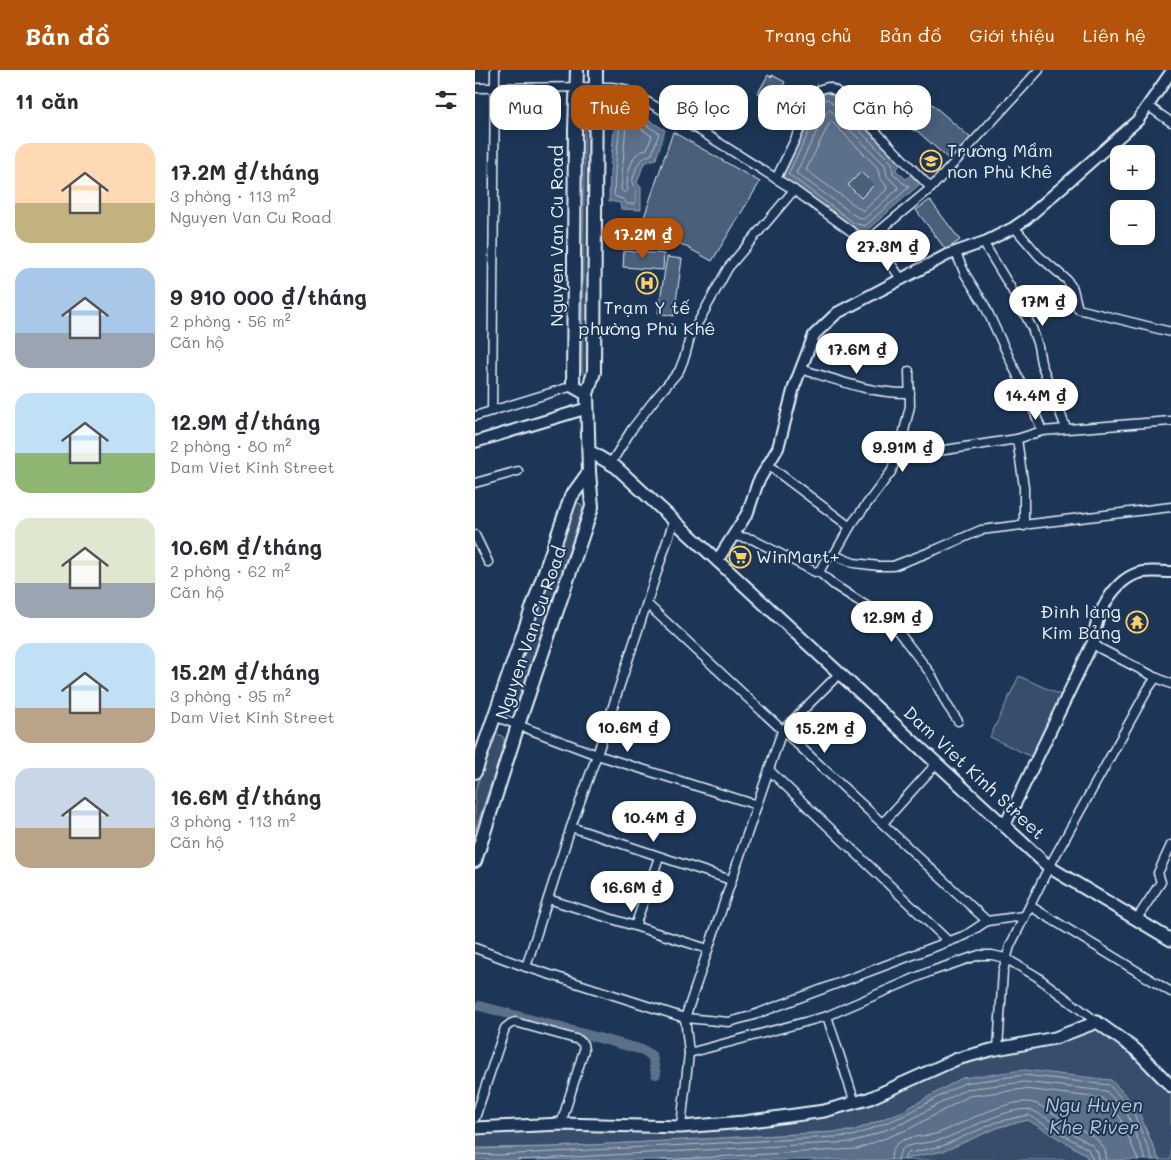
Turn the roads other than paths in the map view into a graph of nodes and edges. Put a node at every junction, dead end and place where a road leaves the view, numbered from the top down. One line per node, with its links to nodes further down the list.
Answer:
1 (495, 70): 6 (street)
2 (577, 70): 7 (main road, Nguyen Van Cu Road)
3 (597, 70): 8 (main road, Nguyen Van Cu Road)
4 (1039, 70): 18 (street)
5 (1171, 72): 12 (street)
6 (495, 85)
7 (577, 85)
8 (596, 85)
9 (475, 88): 10 (street)
10 (490, 89)
11 (649, 103): 17 (street)
12 (1148, 106): 13 (street); 20 (street)
13 (1171, 122)
14 (495, 130): 32 (street)
15 (575, 130): 28 (main road, Nguyen Van Cu Road)
16 (596, 130): 30 (main road, Nguyen Van Cu Road)
17 (776, 178): 18 (street); 19 (street)
18 (931, 188): 22 (street)
19 (794, 190): 22 (street); 41 (street)
20 (1014, 227): 21 (street); 25 (street)
21 (983, 242): 23 (street); 35 (street)
22 (865, 243): 24 (street)
23 (956, 253): 24 (street); 36 (street)
24 (901, 279): 26 (street)
25 (1171, 332)
26 (801, 369): 29 (street); 42 (street)
27 (909, 371): 29 (street)
28 (573, 386): 30 (main road); 32 (street)
29 (910, 393): 39 (street)
30 (587, 394): 31 (main road, Nguyen Van Cu Road)
31 (588, 408): 38 (street); 40 (main road, Nguyen Van Cu Road)
32 (492, 411): 33 (street)
33 (475, 416)
34 (1171, 421): 35 (street)
35 (1066, 428): 36 (street)
36 (1042, 431): 37 (street)
37 (1017, 439): 39 (street); 48 (street)
38 (475, 442)
39 (901, 444): 49 (street)
40 (589, 451): 41 (main road, Dam Viet Kinh Street); 44 (main road, Nguyen Van Cu Road)
41 (611, 463): 47 (main road, Dam Viet Kinh Street)
42 (768, 465): 49 (street); 51 (street)
43 (518, 470): 45 (street)
44 (589, 472): 62 (main road, Nguyen Van Cu Road); 64 (main road, Nguyen Van Cu Road)
45 (475, 484)
46 (1171, 507): 48 (street)
47 (674, 520): 53 (main road, Dam Viet Kinh Street); 57 (street)
48 (1024, 526): 52 (street)
49 (850, 527): 52 (street)
50 (475, 535): 54 (street)
51 (734, 536): 53 (street); 55 (street)
52 (834, 555): 55 (street)
53 (717, 561): 59 (main road, Dam Viet Kinh Street)
54 (488, 562)
55 (819, 572): 63 (street)
56 (1171, 572): 58 (street)
57 (647, 604): 65 (street); 66 (street)
58 (1093, 642): 60 (street); 72 (street)
59 (840, 673): 65 (street); 67 (main road, Dam Viet Kinh Street)
60 (1155, 677): 61 (street); 77 (street)
61 (1171, 684)
62 (494, 716): 64 (street); 69 (main road, Nguyen Van Cu Road)
63 (958, 721)
64 (518, 725): 66 (street); 76 (main road, Nguyen Van Cu Road)
65 (782, 731): 68 (street); 71 (street)
66 (597, 755): 70 (street); 73 (street)
67 (937, 763): 71 (street); 72 (main road, Dam Viet Kinh Street)
68 (769, 770): 70 (street); 86 (street)
69 (475, 772)
70 (757, 805): 78 (street)
71 (883, 823): 82 (street)
72 (1005, 825): 77 (main road, Dam Viet Kinh Street)
73 (571, 826): 75 (street); 79 (street)
74 (1171, 845): 83 (street)
75 (659, 857): 78 (street); 84 (street)
76 (475, 861)
77 (1049, 867): 80 (street); 83 (main road, Dam Viet Kinh Street)
78 (731, 880): 88 (street)
79 (548, 899): 84 (street); 90 (street)
80 (1030, 906): 81 (street); 91 (street)
81 (1024, 916): 82 (street); 89 (street)
82 (987, 920): 86 (street)
83 (1136, 920): 85 (main road, Dam Viet Kinh Street)
84 (635, 926): 88 (street)
85 (1171, 940)
86 (948, 941): 93 (street)
87 (475, 948): 90 (street)
88 (708, 949): 93 (street)
89 (1005, 958): 92 (street); 94 (street); 95 (street)
90 (526, 968): 93 (street)
91 (1171, 992)
92 (827, 1016): 96 (street); 98 (street)
93 (685, 1018): 96 (street)
94 (1097, 1022): 95 (main road); 97 (main road)
95 (998, 1048): 98 (main road)
96 (689, 1053): 101 (street)
97 (1171, 1086)
98 (855, 1103): 101 (main road)
99 (475, 1118): 100 (street)
100 (561, 1124): 101 (main road); 102 (main road)
101 (681, 1127)
102 (475, 1128)

